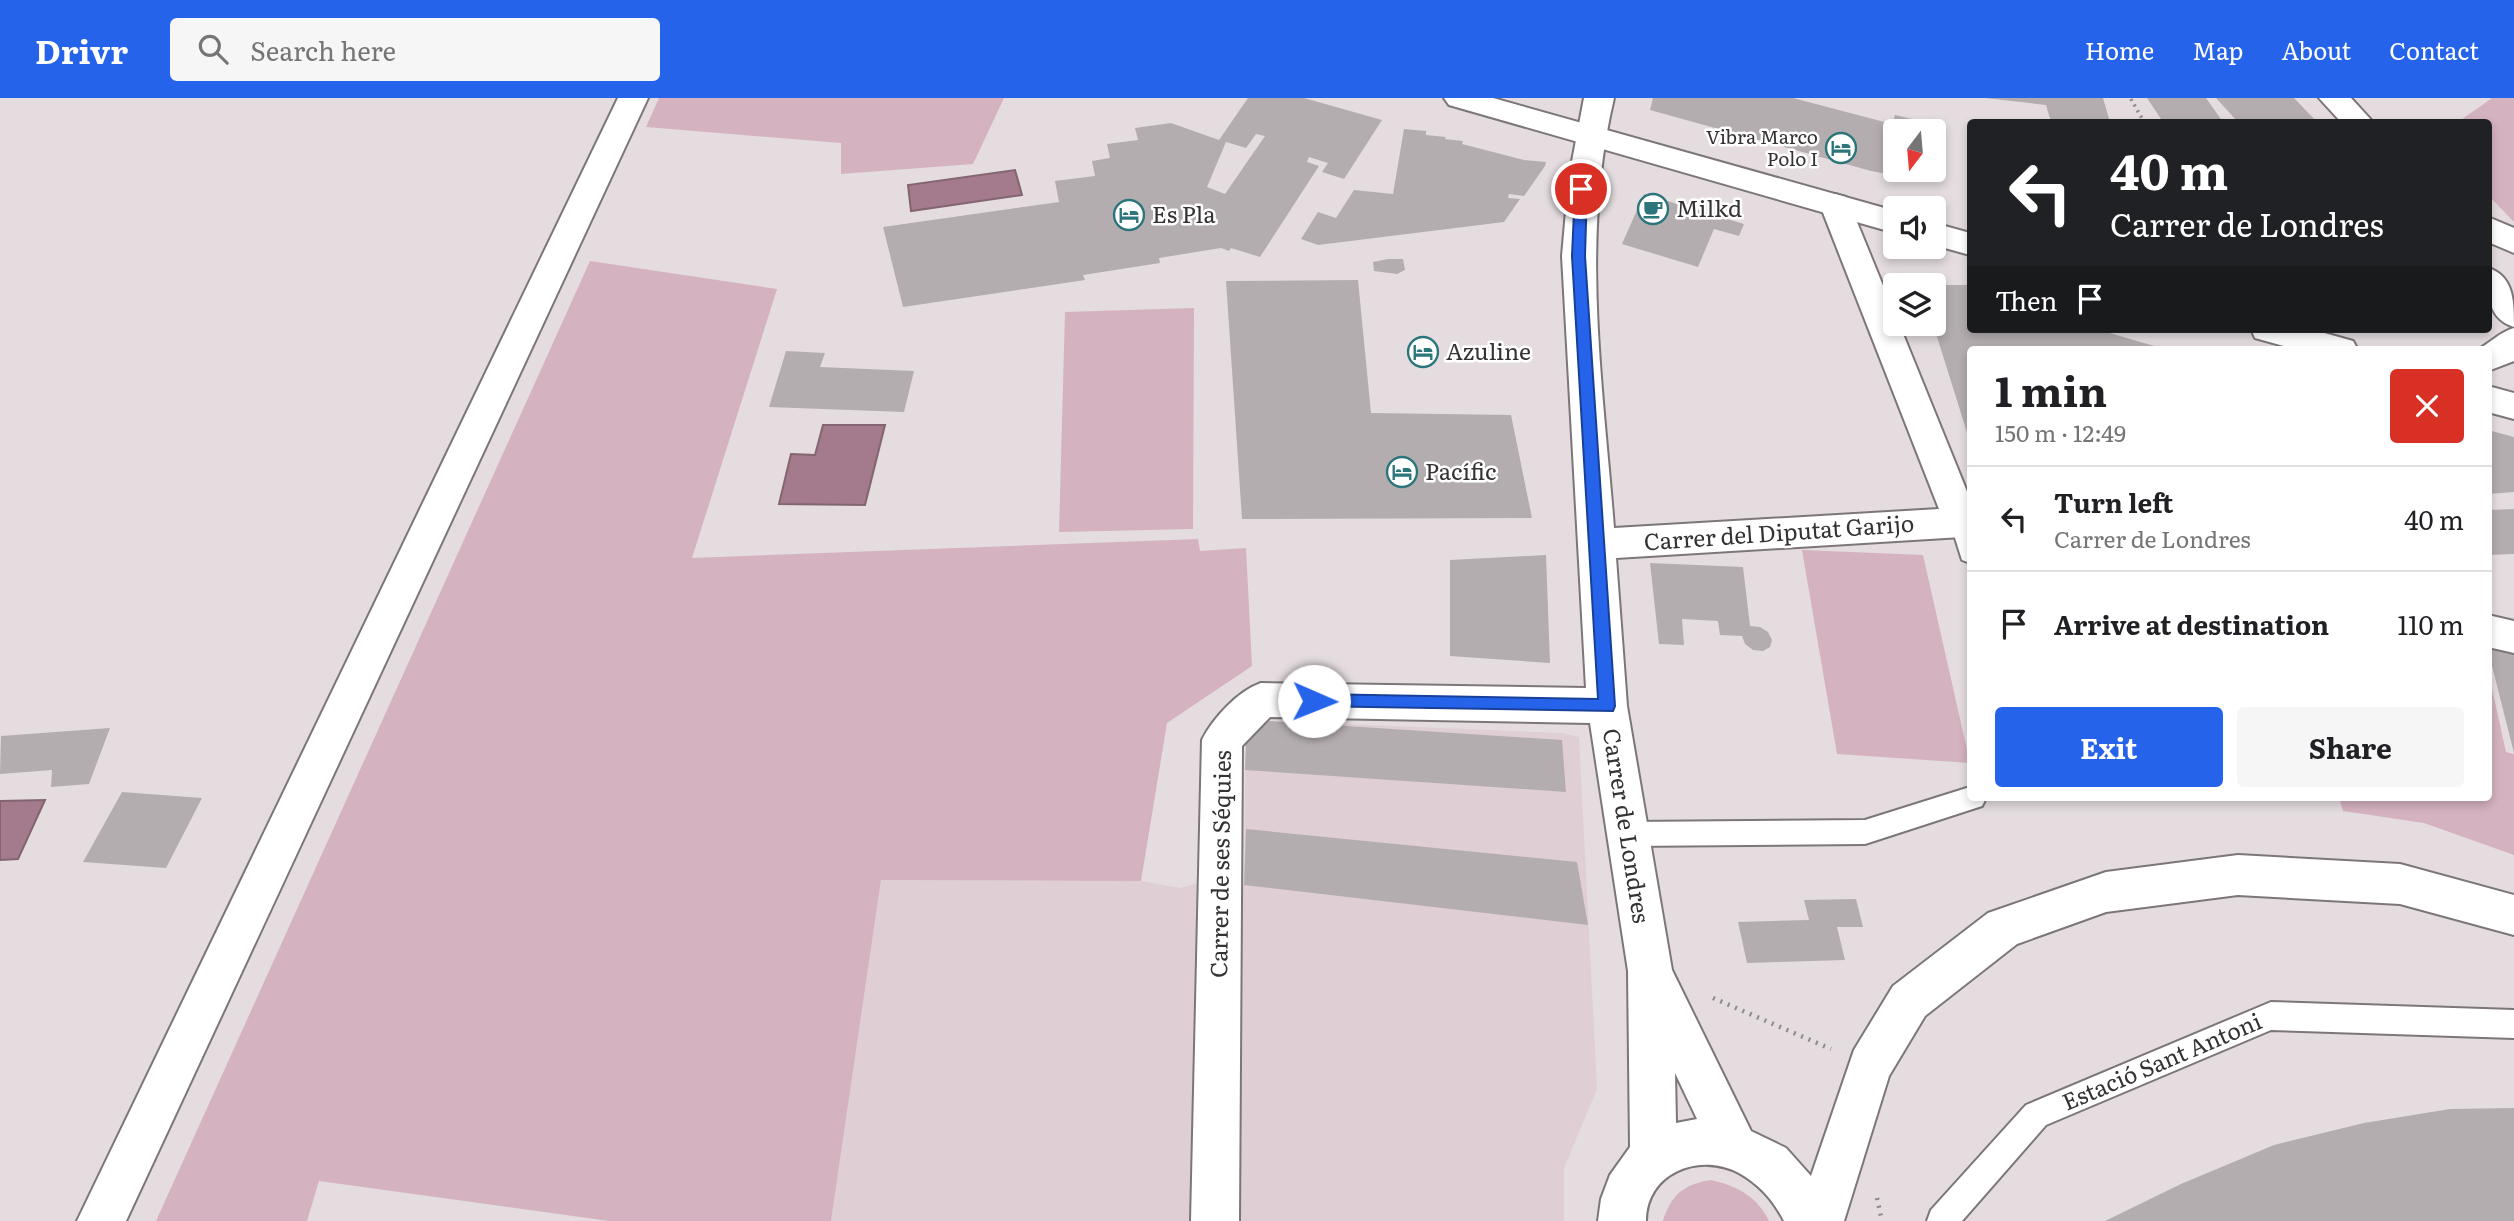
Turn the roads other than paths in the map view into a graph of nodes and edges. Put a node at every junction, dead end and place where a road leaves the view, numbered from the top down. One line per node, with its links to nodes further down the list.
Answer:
1 (633, 98): 5 (street)
2 (1459, 98): 7 (street)
3 (1599, 98): 7 (street, Carrer de Londres)
4 (2334, 98): 6 (street)
5 (622, 112): 34 (street)
6 (2355, 119)
7 (1589, 135): 8 (street); 23 (street, Carrer de Londres)
8 (1835, 205): 9 (street); 22 (street)
9 (1883, 219)
10 (2492, 230): 12 (street)
11 (1946, 237): 13 (street)
12 (2514, 242)
13 (1967, 243)
14 (2492, 285): 15 (street)
15 (2514, 315)
16 (2281, 333): 18 (street)
17 (2514, 340): 19 (street)
18 (2327, 346)
19 (2492, 357)
20 (2492, 400): 21 (street)
21 (2514, 406)
22 (1966, 537): 23 (street, Carrer del Diputat Garijo)
23 (1596, 544): 26 (street, Carrer de Londres)
24 (2492, 632): 25 (street)
25 (2514, 636)
26 (1607, 706): 28 (street, Carrer de Londres); 35 (street, Carrer de ses Séquies)
27 (1967, 800): 28 (lane)
28 (1628, 834): 30 (street, Carrer de Londres)
29 (2514, 915): 38 (street)
30 (1650, 971): 32 (street, Carrer de Londres); 33 (street, Carrer de Londres)
31 (2514, 1024): 39 (lane, Estació Sant Antoni)
32 (1734, 1146): 33 (street); 37 (street)
33 (1654, 1155): 36 (street)
34 (100, 1221)
35 (1216, 1221)
36 (1622, 1221)
37 (1808, 1221)
38 (1820, 1221)
39 (1942, 1221)

